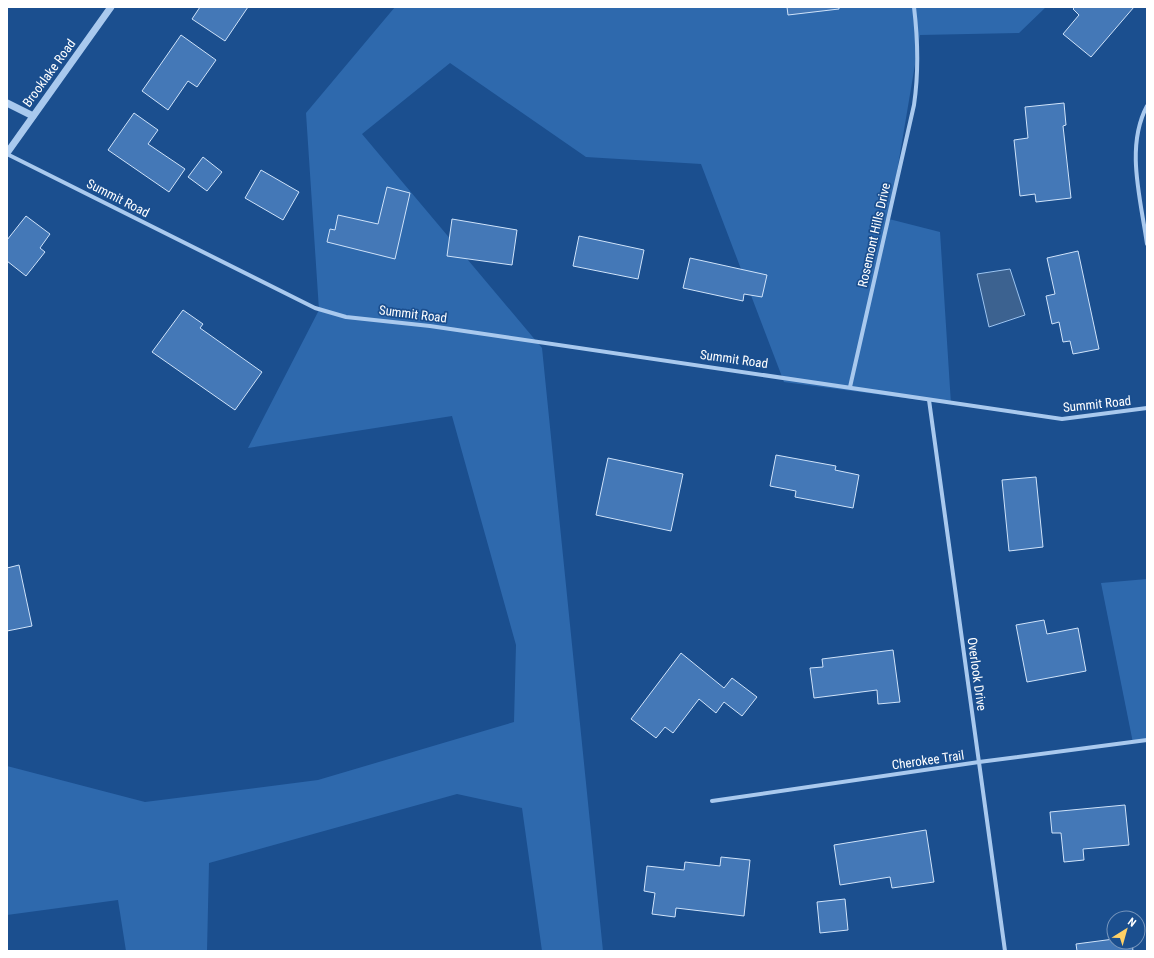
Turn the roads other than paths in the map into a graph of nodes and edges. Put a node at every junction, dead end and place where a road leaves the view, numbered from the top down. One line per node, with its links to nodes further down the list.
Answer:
1 (111, 7): 5 (street, Brooklake Road)
2 (914, 7): 8 (street, Rosemont Hills Drive)
3 (7, 103): 5 (street)
4 (1147, 106): 7 (street)
5 (32, 116): 6 (street, Brooklake Road)
6 (7, 153): 8 (street, Summit Road)
7 (1147, 244)
8 (850, 387): 9 (street)
9 (929, 400): 10 (street, Summit Road); 12 (street, Overlook Drive)
10 (1147, 408)
11 (1147, 740): 12 (street, Cherokee Trail)
12 (979, 762): 13 (street, Cherokee Trail); 14 (street, Overlook Drive)
13 (712, 801)
14 (1005, 951)

